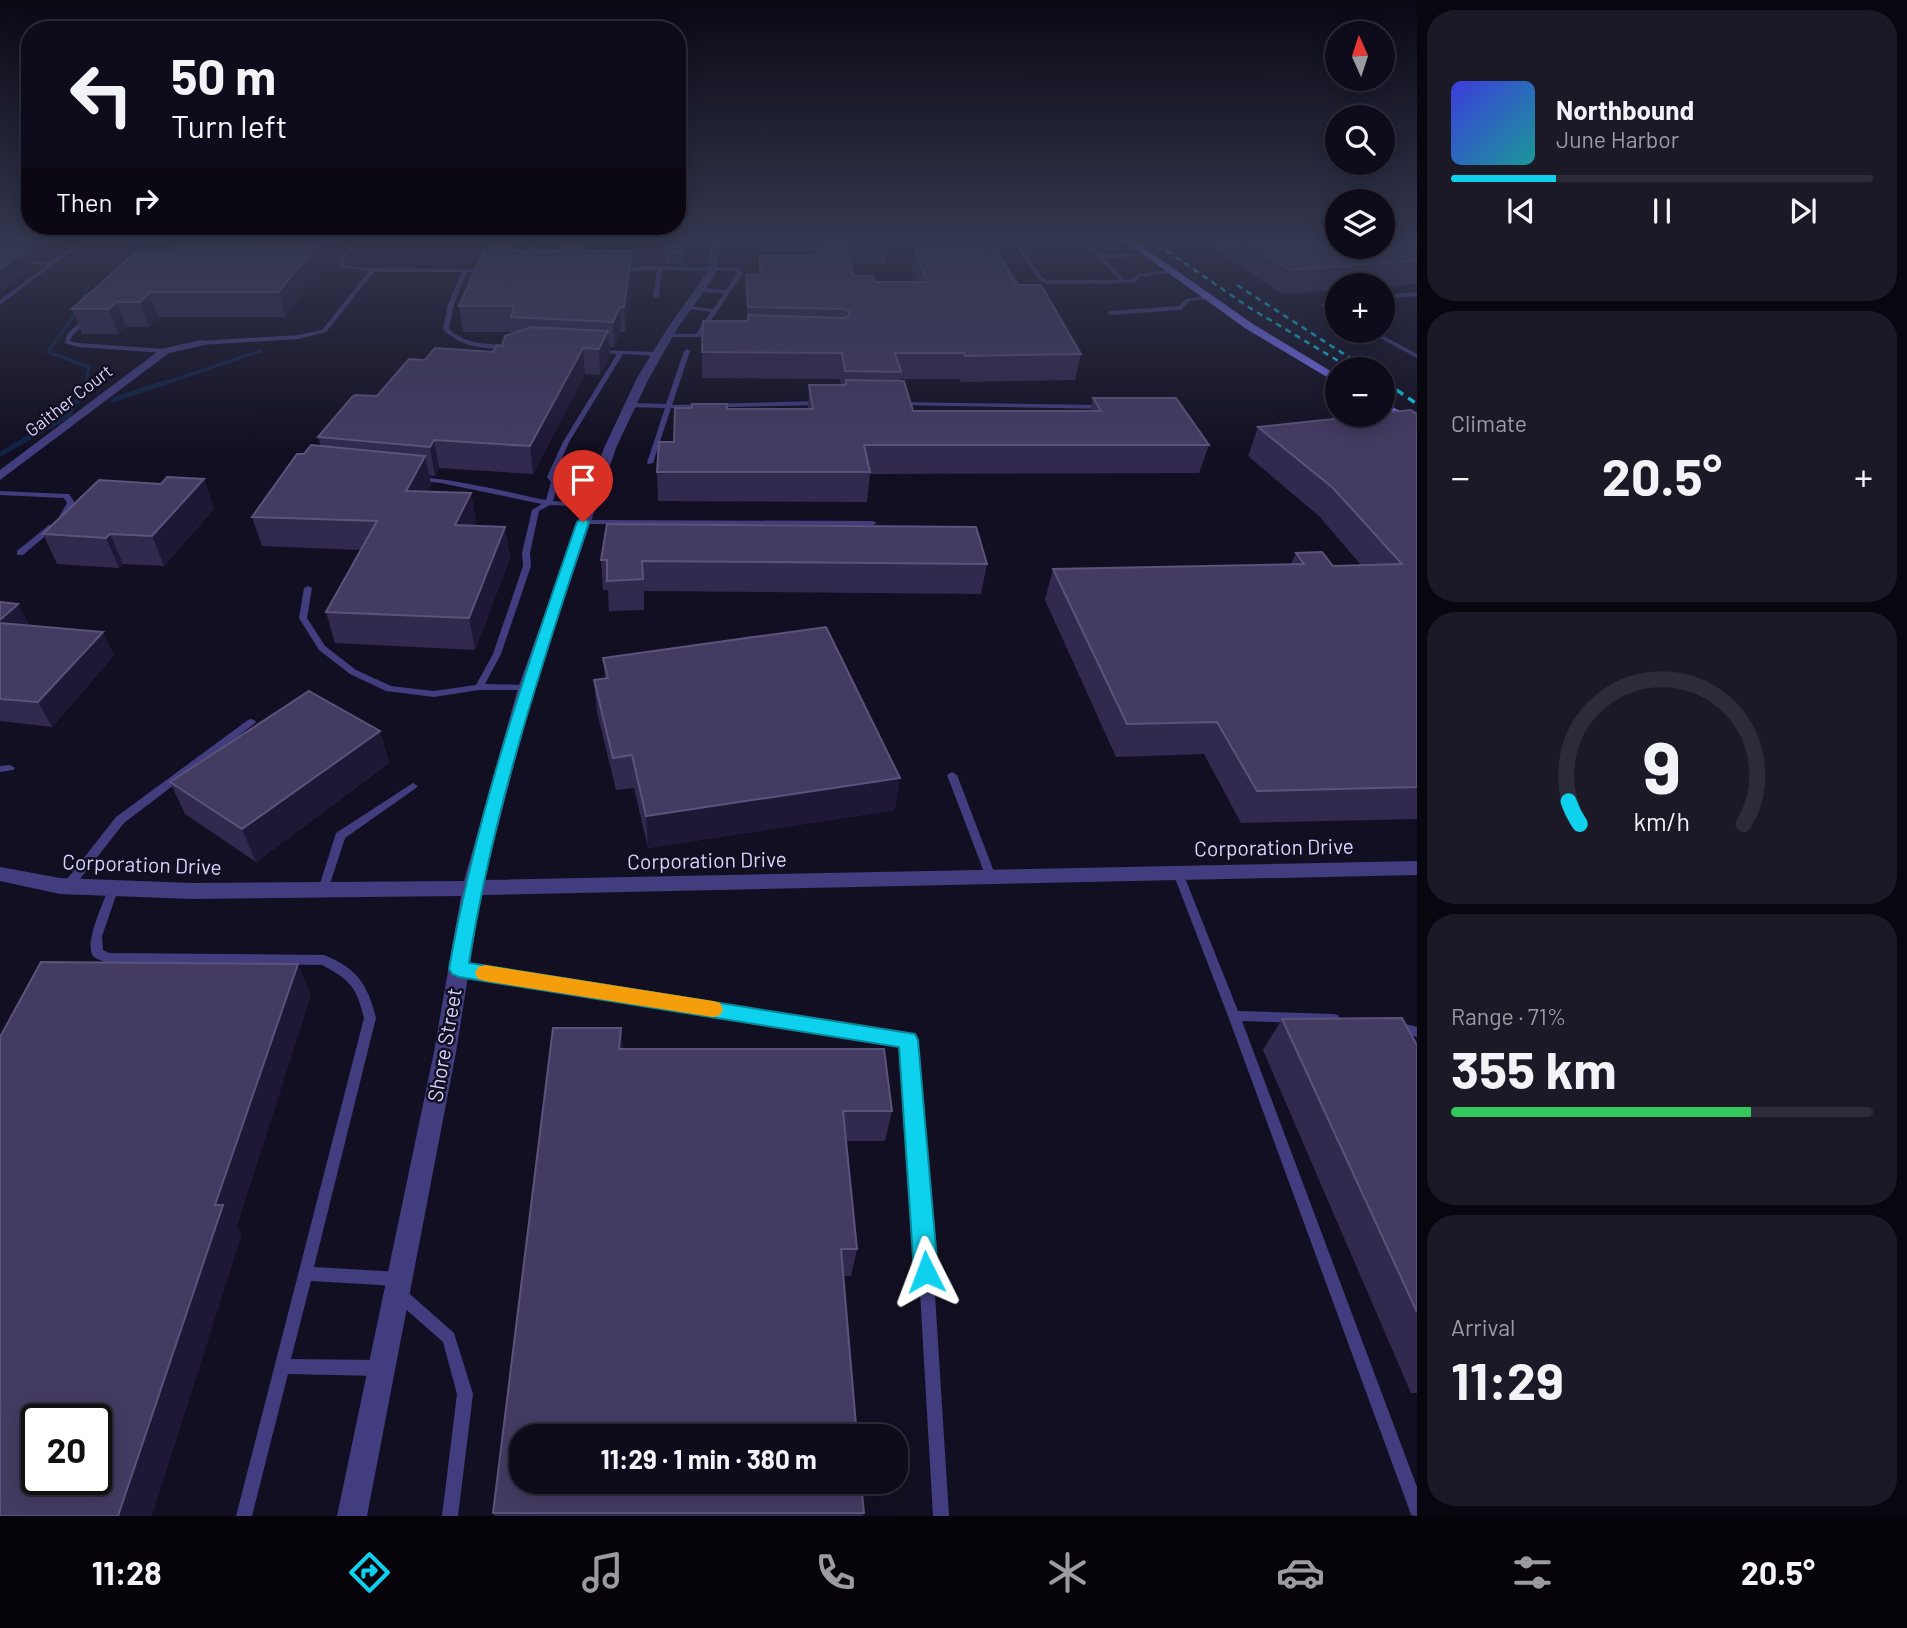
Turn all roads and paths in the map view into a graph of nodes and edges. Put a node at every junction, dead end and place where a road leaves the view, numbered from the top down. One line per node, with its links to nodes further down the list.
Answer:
1 (687, 308): 10 (street, Shore Street)
2 (95, 309): 18 (lane)
3 (342, 309): 13 (lane)
4 (450, 309): 17 (lane)
5 (694, 309): 8 (lane)
6 (1178, 309): 9 (lane)
7 (1224, 309): 24 (street)
8 (715, 311): 11 (lane)
9 (1110, 313)
10 (669, 335): 11 (lane); 22 (street, Shore Street)
11 (698, 336): 12 (lane)
12 (711, 336)
13 (201, 343): 18 (street, Gaither Court)
14 (1393, 343): 15 (lane)
15 (1399, 346): 16 (lane); 23 (lane)
16 (1417, 346)
17 (518, 348)
18 (165, 351): 33 (street, Gaither Court)
19 (596, 351): 21 (lane)
20 (687, 351): 28 (lane)
21 (621, 352): 22 (lane); 35 (lane)
22 (657, 354): 27 (street, Shore Street)
23 (1417, 356)
24 (1325, 372)
25 (833, 403): 28 (lane)
26 (889, 404): 29 (lane)
27 (629, 405): 28 (lane); 36 (street, Shore Street)
28 (670, 407): 32 (lane)
29 (1115, 407)
30 (1395, 412): 31 (street)
31 (1417, 424)
32 (650, 463)
33 (0, 476)
34 (417, 479): 38 (lane)
35 (555, 482): 36 (lane); 38 (lane)
36 (595, 487): 39 (street, Shore Street)
37 (0, 493): 42 (lane)
38 (548, 503): 39 (lane); 44 (lane)
39 (589, 505): 40 (street, Shore Street)
40 (583, 522): 41 (lane); 45 (street, Shore Street)
41 (873, 523)
42 (20, 553)
43 (308, 588): 44 (lane)
44 (479, 687): 45 (lane)
45 (526, 688): 54 (street, Shore Street)
46 (251, 722): 53 (lane)
47 (952, 775): 52 (lane)
48 (413, 786): 56 (lane)
49 (1417, 868): 50 (street, Corporation Drive)
50 (1178, 873): 52 (street, Corporation Drive); 58 (lane)
51 (0, 874): 53 (street, Corporation Drive)
52 (991, 877): 54 (street, Corporation Drive)
53 (68, 886): 55 (street, Corporation Drive)
54 (472, 888): 56 (street, Corporation Drive); 57 (street, Shore Street)
55 (113, 890): 56 (street, Corporation Drive); 62 (lane)
56 (323, 890)
57 (459, 969): 63 (street, Shore Street); 70 (lane)
58 (1234, 1016): 59 (lane); 66 (lane)
59 (1351, 1021)
60 (1390, 1026): 61 (lane)
61 (1417, 1032)
62 (306, 1274): 63 (lane); 64 (lane)
63 (399, 1286): 65 (street, Shore Street); 69 (lane)
64 (282, 1366): 65 (lane); 67 (lane)
65 (382, 1368): 68 (street, Shore Street)
66 (1417, 1508)
67 (244, 1516)
68 (352, 1516)
69 (450, 1516)
70 (942, 1516)

